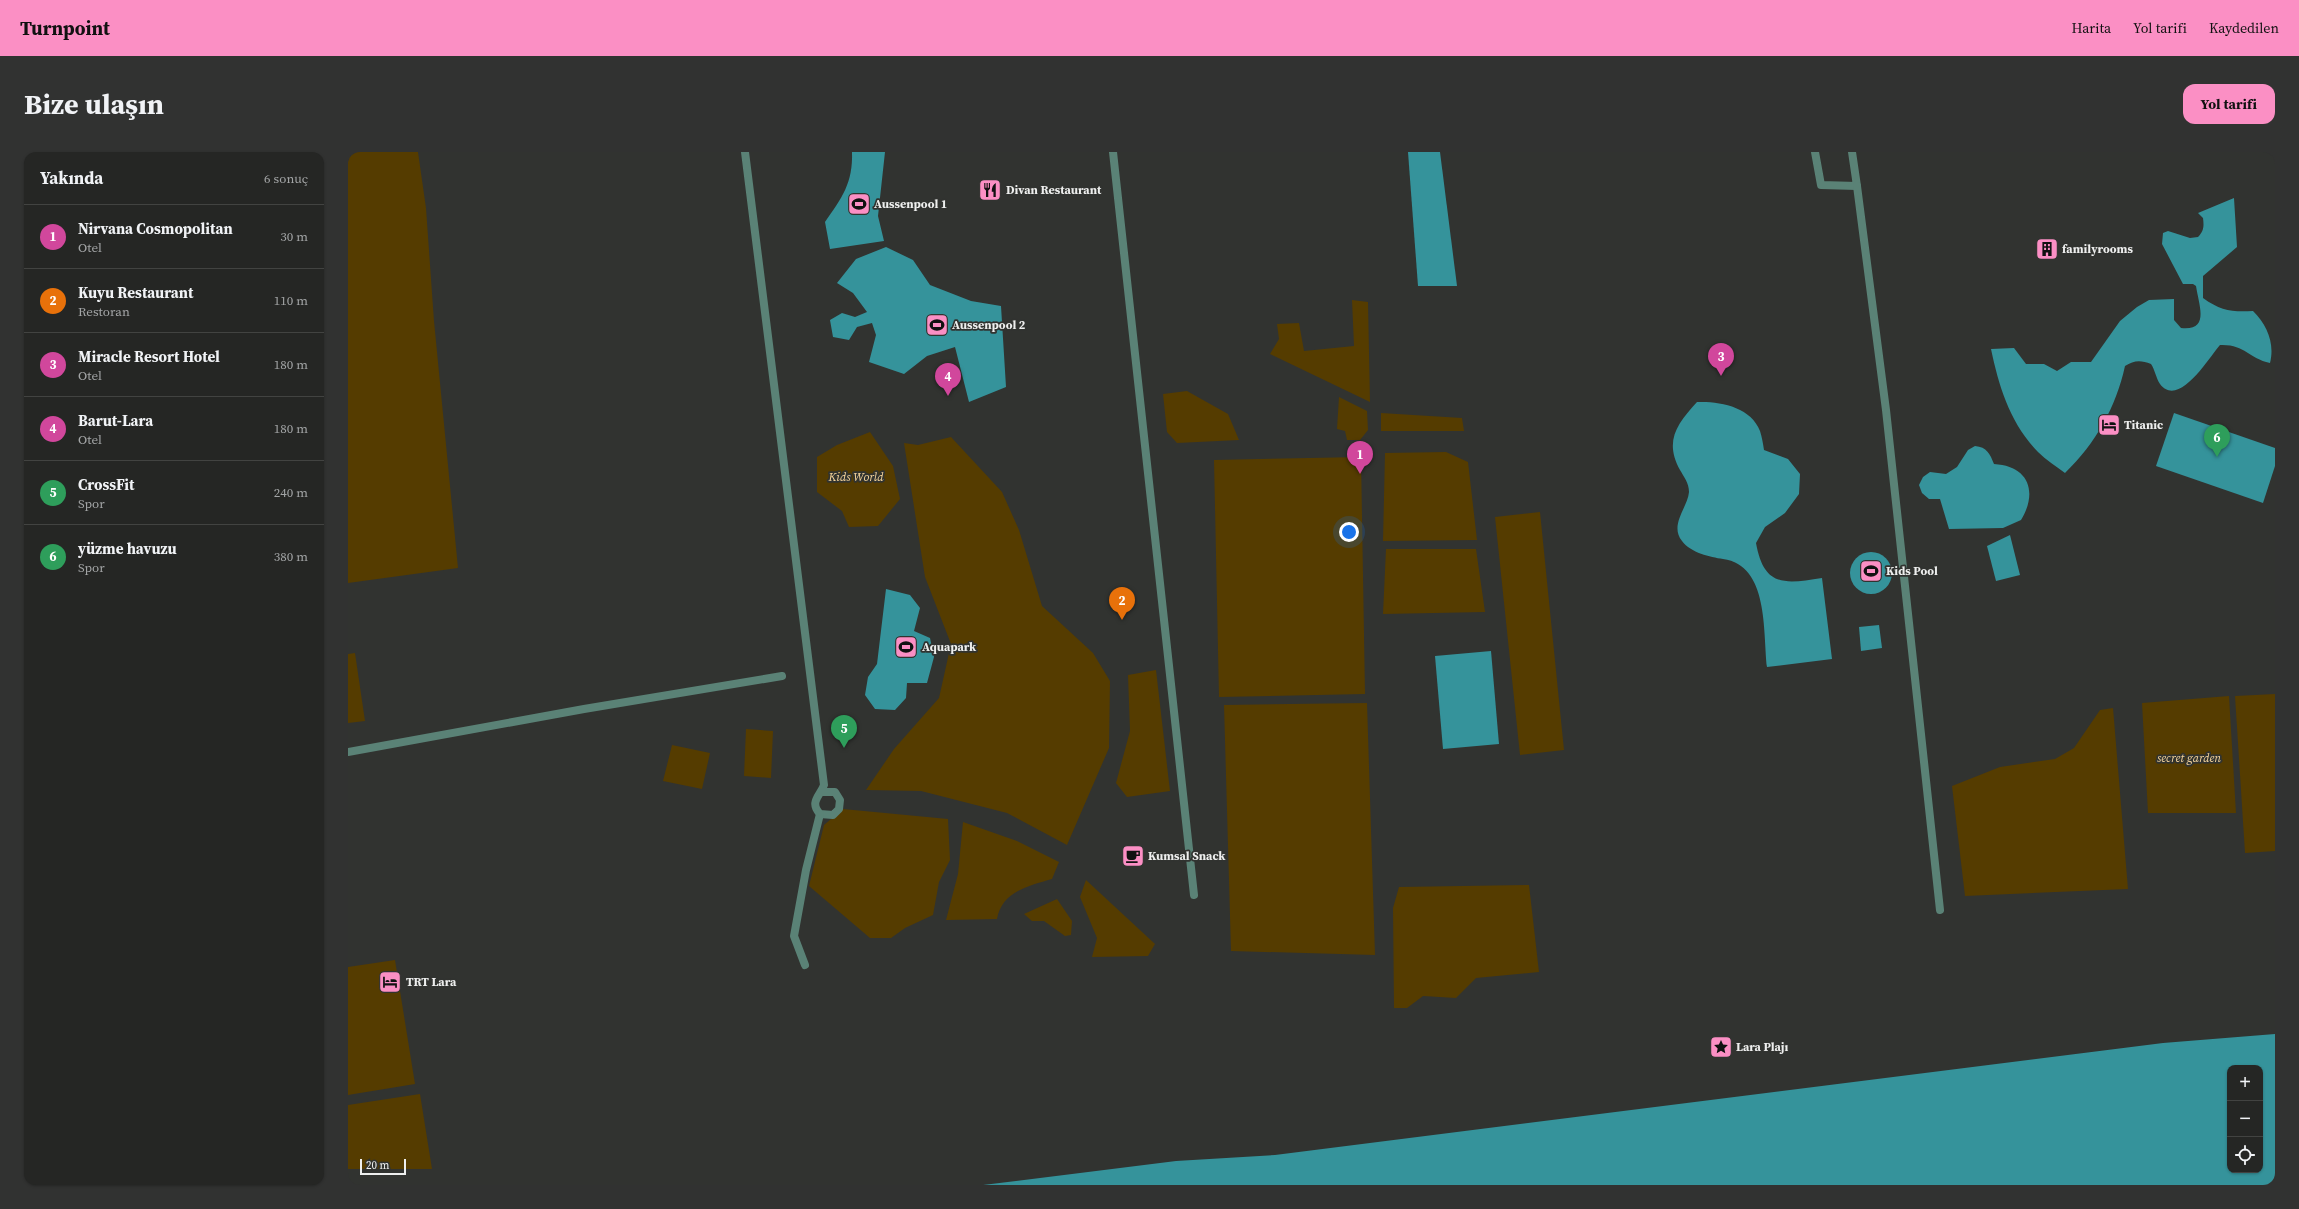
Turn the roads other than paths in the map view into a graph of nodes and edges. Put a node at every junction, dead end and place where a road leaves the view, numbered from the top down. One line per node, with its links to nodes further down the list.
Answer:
1 (745, 152): 8 (street)
2 (1113, 152): 10 (street)
3 (1815, 152): 5 (street)
4 (1852, 152): 5 (street)
5 (1857, 186): 11 (street)
6 (782, 676): 7 (street)
7 (348, 752)
8 (822, 792): 9 (street); 9 (street)
9 (820, 814): 12 (street)
10 (1194, 895)
11 (1940, 910)
12 (805, 965)

